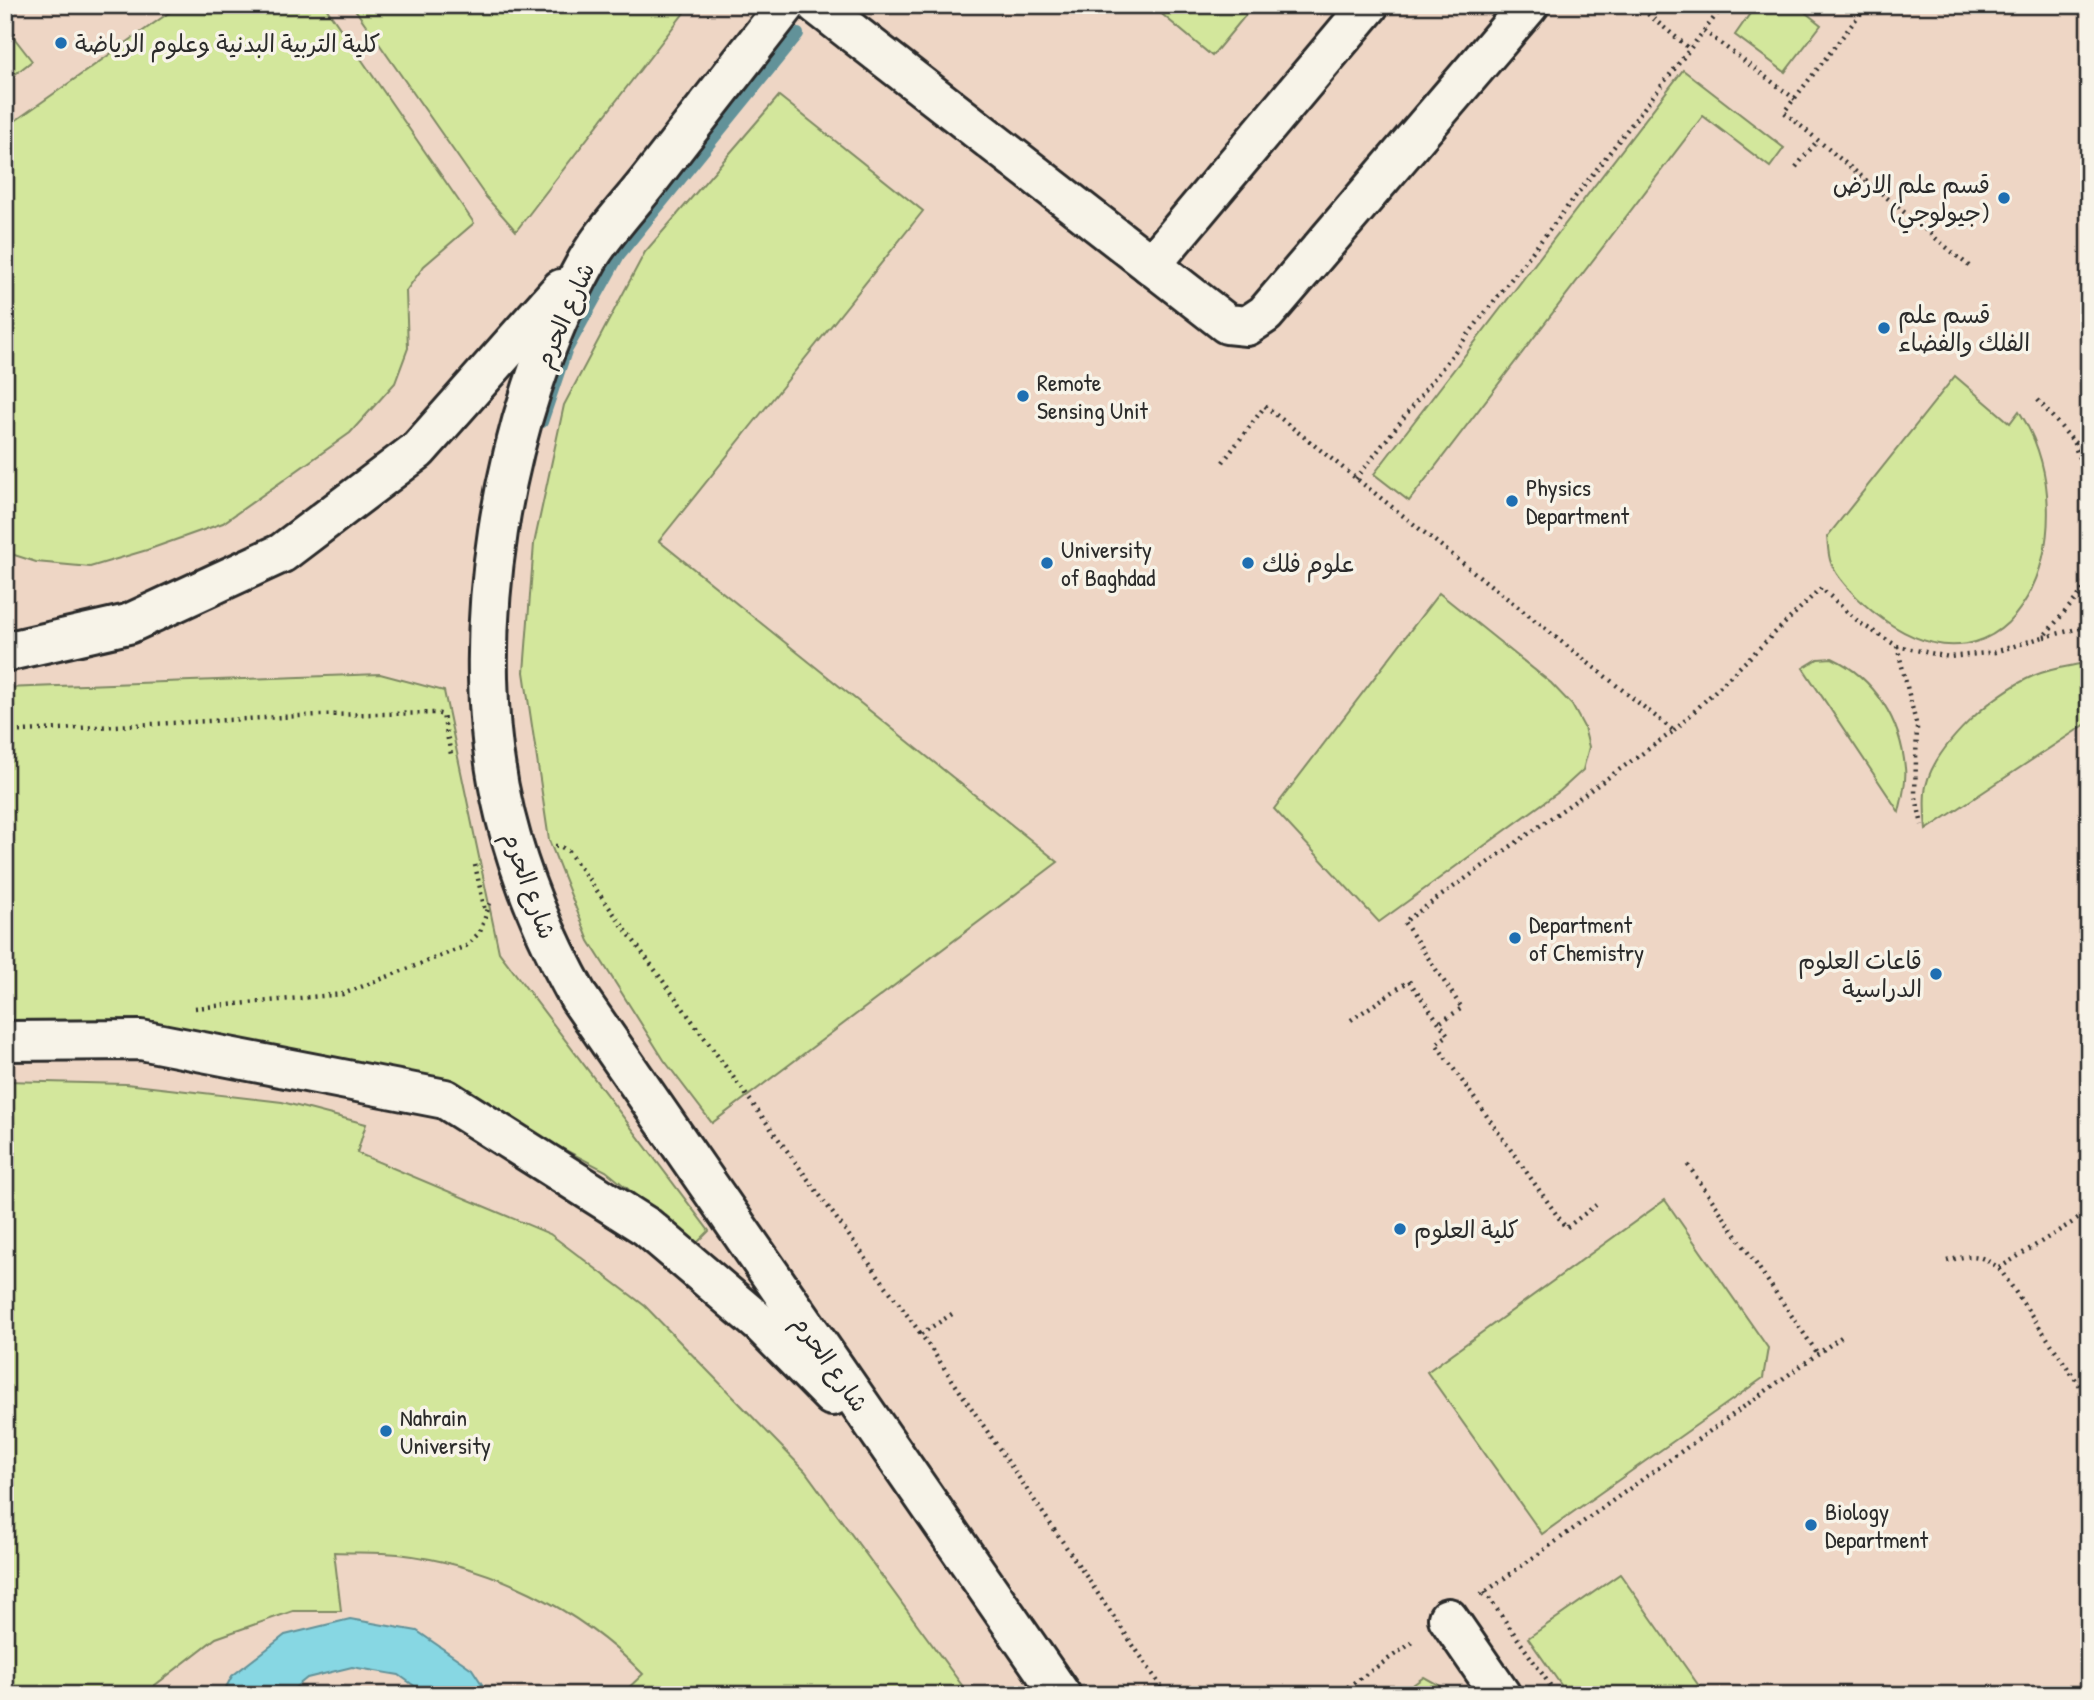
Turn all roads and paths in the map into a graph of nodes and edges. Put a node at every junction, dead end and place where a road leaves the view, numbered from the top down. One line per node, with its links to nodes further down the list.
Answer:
1 (786, 5): 15 (street, شارع الحرم)
2 (817, 5): 16 (street)
3 (1369, 5): 16 (street)
4 (1529, 5): 16 (street)
5 (1637, 5): 11 (path)
6 (1724, 5): 10 (path)
7 (1848, 5): 9 (path)
8 (1866, 5): 9 (path)
9 (1860, 14): 12 (path)
10 (1704, 31): 11 (path); 12 (path)
11 (1690, 49): 22 (path)
12 (1795, 99): 13 (path)
13 (1818, 140): 14 (path); 17 (path)
14 (1797, 167)
15 (588, 259): 28 (street); 34 (street, شارع الحرم)
16 (1151, 265)
17 (1969, 266)
18 (2038, 400): 19 (path)
19 (2073, 441): 20 (path); 23 (path)
20 (2089, 456)
21 (1223, 462): 22 (path)
22 (1356, 479): 29 (path)
23 (2089, 486)
24 (2089, 567): 26 (path)
25 (2089, 626): 26 (path)
26 (2043, 637): 27 (path)
27 (1897, 646): 29 (path); 32 (path)
28 (5, 652)
29 (1674, 731): 37 (path)
30 (5, 732): 31 (path)
31 (451, 754)
32 (1922, 825)
33 (474, 859): 35 (path)
34 (517, 860): 45 (path); 49 (street, شارع الحرم)
35 (190, 1007)
36 (1351, 1020): 37 (path)
37 (1439, 1023): 40 (path)
38 (5, 1041): 49 (street)
39 (1688, 1165): 47 (path)
40 (1596, 1205)
41 (2089, 1212): 43 (path)
42 (1947, 1261): 43 (path)
43 (1999, 1268): 48 (path)
44 (952, 1314): 45 (path)
45 (921, 1334): 53 (path)
46 (1844, 1335): 47 (path)
47 (1818, 1354): 50 (path)
48 (2089, 1399)
49 (909, 1476): 52 (street, شارع الحرم)
50 (1485, 1592): 51 (path); 56 (path)
51 (1448, 1618): 54 (path); 55 (street)
52 (1060, 1695)
53 (1167, 1695)
54 (1336, 1695)
55 (1500, 1695)
56 (1558, 1695)

